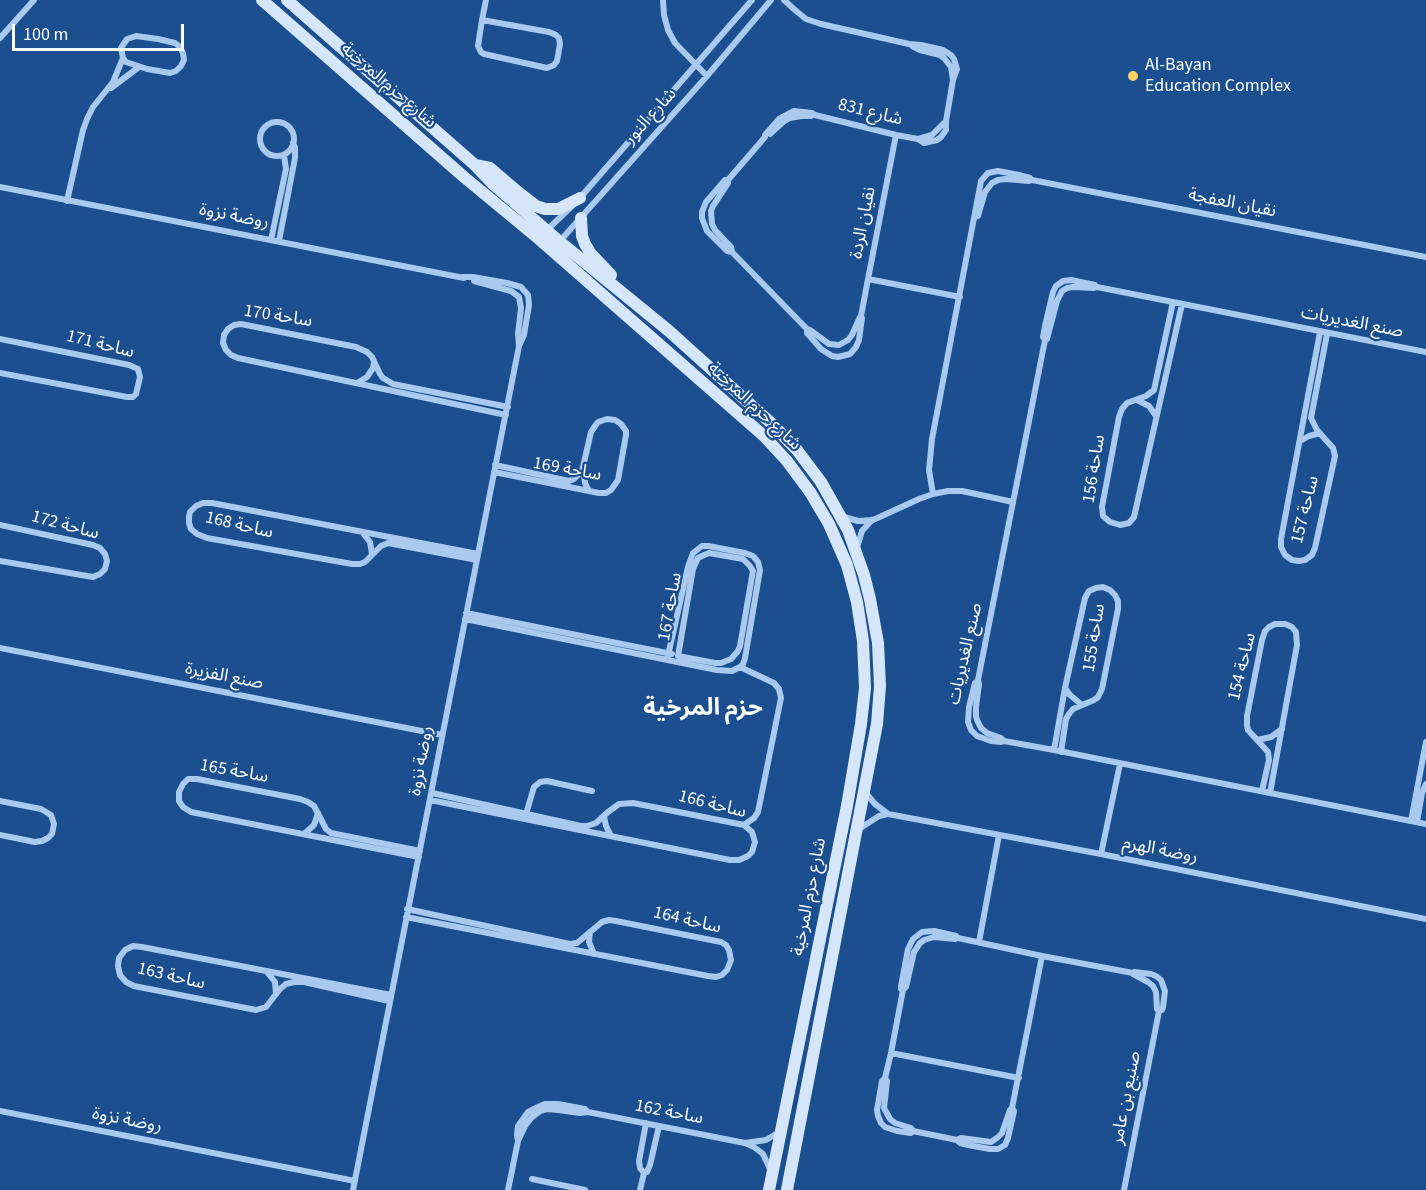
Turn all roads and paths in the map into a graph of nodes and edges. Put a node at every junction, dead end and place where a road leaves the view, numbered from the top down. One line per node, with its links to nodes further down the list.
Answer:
1 (34, 0): 10 (street)
2 (262, 0): 27 (street, شارع حزم المرخية)
3 (287, 0): 20 (street, شارع حزم المرخية)
4 (486, 0): 9 (street)
5 (663, 0): 12 (street)
6 (752, 0): 12 (street, شارع النور)
7 (771, 0): 14 (street, شارع النور)
8 (784, 0): 16 (street, شارع 831)
9 (482, 20): 9 (street)
10 (0, 38)
11 (123, 58): 13 (street); 13 (street); 15 (street)
12 (696, 64): 14 (street); 23 (street, شارع النور)
13 (139, 67): 15 (street)
14 (707, 76): 25 (street, شارع النور)
15 (108, 90): 24 (street)
16 (896, 135): 17 (street, شارع 831); 32 (street, نقيان الردة)
17 (765, 137): 38 (street, نقيان الردة)
18 (293, 143): 19 (street); 19 (street); 29 (street)
19 (284, 155): 28 (street)
20 (475, 165): 23 (street); 27 (street, شارع حزم المرخية)
21 (1032, 180): 26 (street, نقيان العفجة); 26 (street, نقيان العفجة); 31 (street, نقيان العفجة)
22 (0, 187): 24 (street, روضة نزوة)
23 (580, 198): 27 (street, شارع النور)
24 (67, 201): 28 (street, روضة نزوة)
25 (581, 218): 30 (street, شارع النور); 34 (street)
26 (975, 218): 33 (street, نقيان العفجة)
27 (543, 235): 30 (street, شارع حزم المرخية)
28 (271, 240): 29 (street, روضة نزوة)
29 (279, 241): 46 (street, روضة نزوة)
30 (556, 247): 34 (street, شارع حزم المرخية); 116 (street, شارع حزم المرخية)
31 (1426, 257)
32 (868, 279): 33 (street); 37 (street, نقيان الردة)
33 (960, 297): 54 (street, نقيان العفجة)
34 (633, 301): 56 (street, شارع حزم المرخية)
35 (1173, 302): 36 (street, صنع الغديريات); 45 (street, ساحة 156); 55 (street, صنع الغديريات)
36 (1182, 304): 39 (street, صنع الغديريات); 48 (street, ساحة 156)
37 (861, 316): 38 (street, نقيان الردة); 38 (street, نقيان الردة)
38 (807, 329)
39 (1324, 333): 41 (street, صنع الغديريات); 49 (street, ساحة 157); 50 (street, ساحة 157)
40 (0, 339): 43 (street, ساحة 171)
41 (1426, 352)
42 (374, 363): 44 (street); 44 (street, ساحة 170); 46 (street, ساحة 170)
43 (0, 373)
44 (357, 383): 47 (street, ساحة 170)
45 (1137, 400): 48 (street); 48 (street, ساحة 156)
46 (507, 406): 47 (street, روضة نزوة)
47 (506, 415): 52 (street, روضة نزوة)
48 (1157, 417)
49 (1320, 434): 50 (street); 50 (street, ساحة 157)
50 (1300, 441)
51 (583, 467): 52 (street, ساحة 169); 53 (street); 53 (street, ساحة 169)
52 (494, 469): 53 (street, ساحة 169); 62 (street, روضة نزوة)
53 (589, 491)
54 (933, 494): 55 (street); 57 (street)
55 (1013, 502): 75 (street, صنع الغديريات)
56 (840, 516): 57 (street); 60 (street, شارع حزم المرخية)
57 (873, 520): 60 (street)
58 (0, 525): 63 (street, ساحة 172)
59 (362, 532): 61 (street); 61 (street, ساحة 168); 62 (street, ساحة 168)
60 (856, 551): 80 (street, شارع حزم المرخية)
61 (372, 554): 62 (street, ساحة 168)
62 (477, 557): 64 (street, روضة نزوة)
63 (0, 561)
64 (466, 616): 66 (street, ساحة 167); 72 (street, روضة نزوة)
65 (0, 648): 72 (street, صنع الفزيرة)
66 (668, 657): 67 (street, ساحة 167); 68 (street, ساحة 167)
67 (678, 659): 67 (street, ساحة 167); 68 (street, ساحة 167)
68 (740, 668): 91 (street, ساحة 167)
69 (1065, 688): 70 (street); 70 (street, ساحة 155); 75 (street, ساحة 155)
70 (1082, 705): 75 (street, ساحة 155)
71 (1282, 729): 73 (street); 73 (street, ساحة 154); 82 (street, ساحة 154)
72 (442, 735): 83 (street, روضة نزوة)
73 (1257, 740): 81 (street, ساحة 154)
74 (1426, 742): 76 (street)
75 (1057, 751): 77 (street, صنع الغديريات)
76 (1424, 763): 89 (street)
77 (1120, 764): 81 (street, صنع الغديريات); 98 (street)
78 (1426, 784): 89 (street)
79 (592, 791): 86 (street)
80 (864, 791): 87 (street); 92 (street, شارع حزم المرخية)
81 (1262, 791): 82 (street, صنع الغديريات)
82 (1270, 793): 89 (street, صنع الغديريات)
83 (431, 796): 86 (street, ساحة 166); 96 (street, ساحة 166); 97 (street, روضة نزوة)
84 (0, 801): 94 (street)
85 (318, 813): 93 (street); 93 (street, ساحة 165); 97 (street, ساحة 165)
86 (526, 814): 88 (street, ساحة 166)
87 (888, 814): 92 (street); 95 (street, روضة الهرم)
88 (604, 816): 91 (street, ساحة 166); 96 (street)
89 (1414, 822): 90 (street, صنع الغديريات)
90 (1426, 824)
91 (744, 825): 96 (street, ساحة 166)
92 (855, 832): 127 (street, شارع حزم المرخية)
93 (304, 834): 97 (street, ساحة 165)
94 (0, 835)
95 (999, 835): 98 (street, روضة الهرم); 103 (street)
96 (611, 836)
97 (420, 854): 99 (street, روضة نزوة)
98 (1101, 854): 101 (street, روضة الهرم)
99 (407, 909): 100 (street, روضة نزوة); 102 (street, ساحة 164)
100 (406, 917): 104 (street, ساحة 164); 109 (street, روضة نزوة)
101 (1426, 919)
102 (590, 932): 104 (street); 104 (street, ساحة 164)
103 (980, 942): 105 (street, صنيع بن عامر); 111 (street, صنيع بن عامر)
104 (594, 954)
105 (1042, 956): 107 (street, صنيع بن عامر); 112 (street, صنيع بن عامر)
106 (267, 972): 108 (street); 108 (street, ساحة 163); 109 (street, ساحة 163)
107 (1133, 973): 110 (street, صنيع بن عامر); 110 (street, صنيع بن عامر)
108 (276, 995): 109 (street, ساحة 163)
109 (390, 998): 121 (street, روضة نزوة)
110 (1159, 1011): 128 (street, صنيع بن عامر)
111 (891, 1053): 112 (street); 112 (street, صنيع بن عامر)
112 (1019, 1077)
113 (0, 1111): 121 (street, روضة نزوة)
114 (646, 1123): 115 (street, ساحة 162); 118 (street); 123 (street, ساحة 162)
115 (659, 1126): 117 (street, ساحة 162); 118 (street)
116 (781, 1131): 117 (street, ساحة 162); 119 (street, شارع حزم المرخية)
117 (745, 1143): 119 (street, ساحة 162)
118 (644, 1173): 125 (street)
119 (772, 1176): 126 (street, شارع حزم المرخية)
120 (531, 1179): 124 (street)
121 (355, 1181): 122 (street, روضة نزوة)
122 (353, 1190)
123 (508, 1190)
124 (582, 1190)
125 (640, 1190)
126 (769, 1190)
127 (787, 1190)
128 (1124, 1190)

